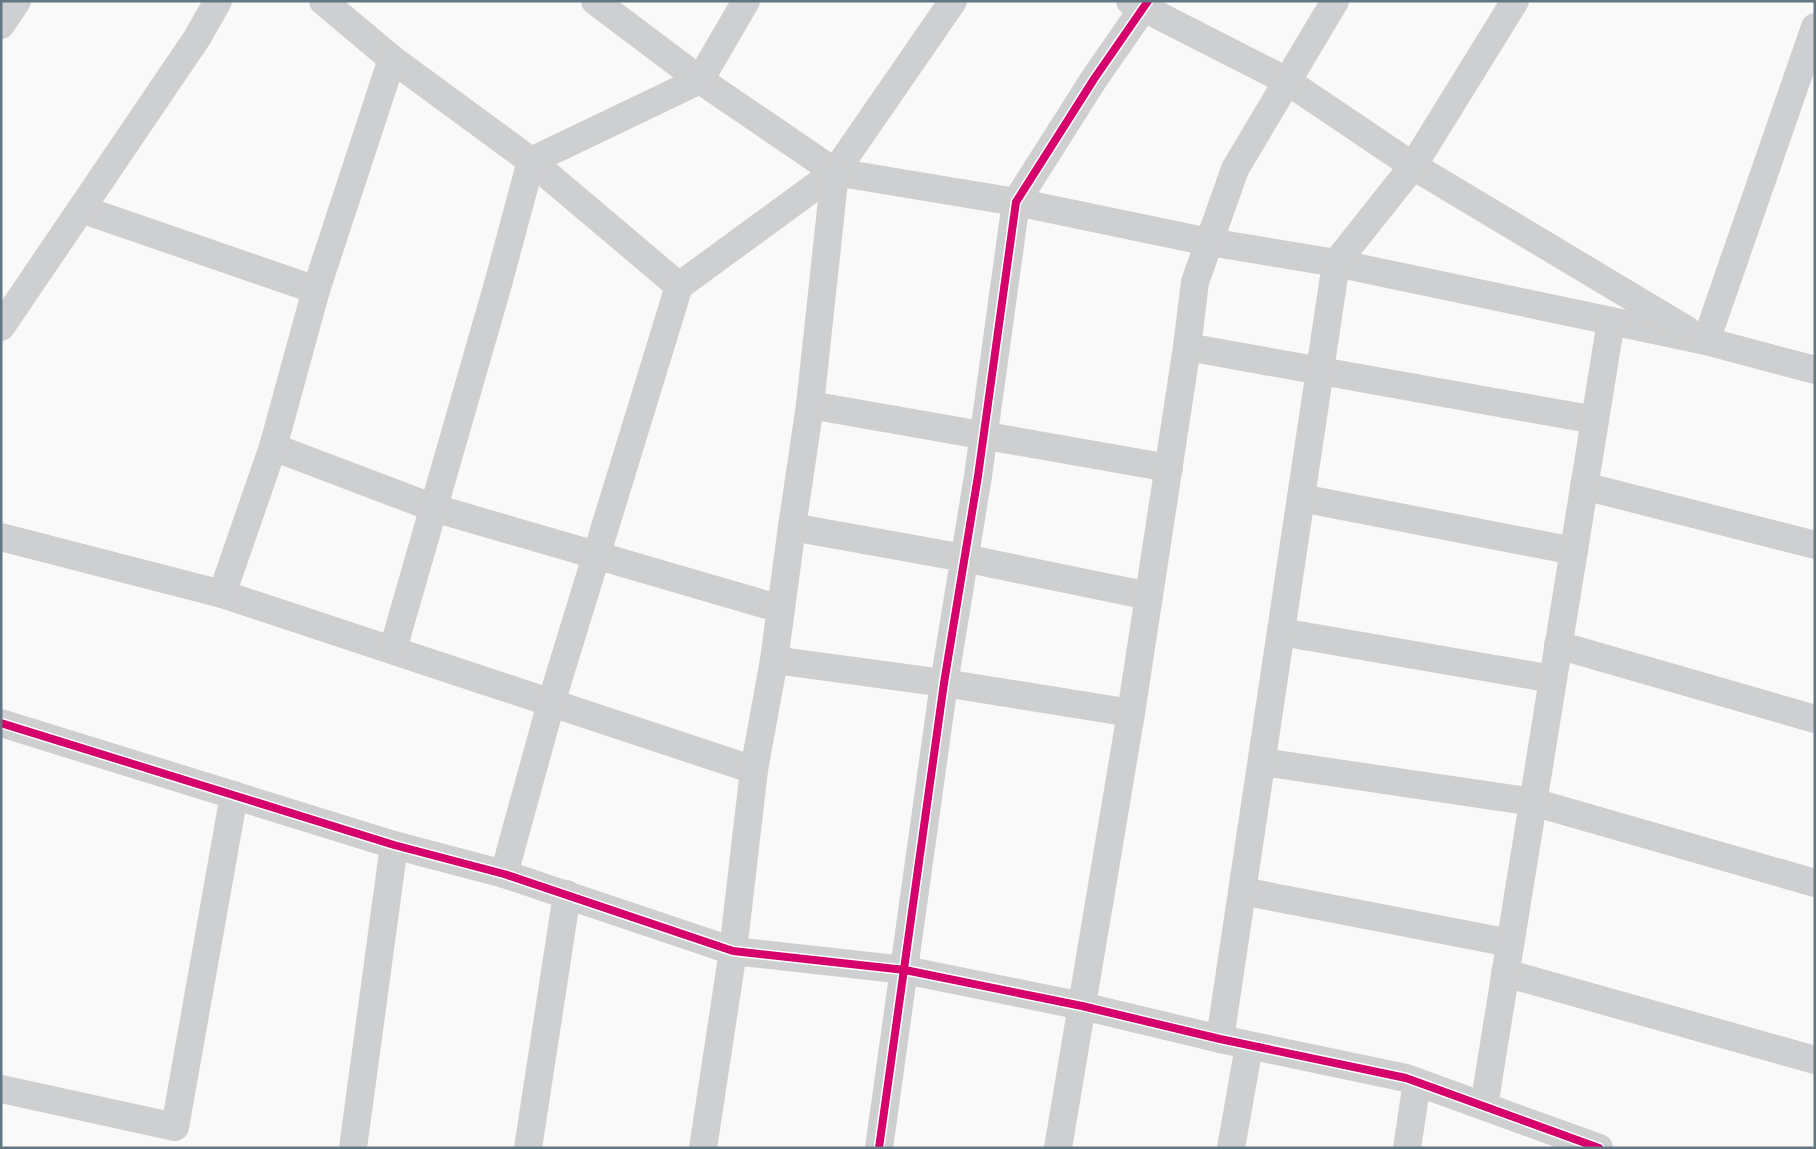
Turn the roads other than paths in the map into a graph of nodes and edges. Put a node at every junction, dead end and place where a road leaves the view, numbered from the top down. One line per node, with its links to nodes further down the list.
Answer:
1 (17, 1): 10 (street)
2 (218, 1): 19 (street)
3 (595, 1): 13 (street)
4 (746, 1): 13 (street)
5 (953, 1): 17 (street)
6 (1335, 1): 14 (street)
7 (1515, 1): 16 (street)
8 (1141, 4): 14 (street); 18 (street)
9 (338, 6): 12 (street)
10 (1, 25)
11 (1815, 26): 26 (street)
12 (392, 59): 15 (street); 23 (street)
13 (700, 80): 15 (street); 17 (street)
14 (1287, 82): 16 (street); 20 (street)
15 (531, 161): 22 (street); 37 (street)
16 (1413, 166): 21 (street); 26 (street)
17 (835, 172): 18 (street); 22 (street); 30 (street)
18 (1016, 202): 20 (street); 32 (street)
19 (81, 209): 23 (street); 25 (street)
20 (1209, 242): 21 (street); 27 (street)
21 (1336, 263): 24 (street); 28 (street)
22 (679, 286): 42 (street)
23 (316, 290): 33 (street)
24 (1611, 322): 26 (street); 31 (street)
25 (1, 327)
26 (1706, 342): 29 (street)
27 (1188, 347): 28 (street); 34 (street)
28 (1321, 370): 31 (street); 36 (street)
29 (1815, 370)
30 (810, 405): 32 (street); 38 (street)
31 (1595, 420): 35 (street)
32 (982, 436): 34 (street); 43 (street)
33 (273, 448): 37 (street); 44 (street)
34 (1169, 468): 45 (street)
35 (1584, 486): 40 (street); 41 (street)
36 (1301, 498): 41 (street); 47 (street)
37 (434, 508): 42 (street); 49 (street)
38 (792, 527): 43 (street); 46 (street)
39 (1, 537): 44 (street)
40 (1815, 545)
41 (1574, 551): 48 (street)
42 (596, 555): 46 (street); 53 (street)
43 (964, 558): 45 (street); 52 (street)
44 (222, 594): 49 (street)
45 (1149, 596): 54 (street)
46 (781, 608): 50 (street)
47 (1281, 632): 51 (street); 57 (street)
48 (1558, 645): 51 (street); 55 (street)
49 (392, 649): 53 (street)
50 (774, 660): 52 (street); 58 (street)
51 (1553, 679): 60 (street)
52 (944, 683): 54 (street); 68 (street)
53 (551, 703): 58 (street); 62 (street)
54 (1131, 713): 70 (street)
55 (1815, 719)
56 (1, 722): 59 (street)
57 (1262, 762): 60 (street); 64 (street)
58 (754, 770): 67 (street)
59 (234, 795): 61 (street); 77 (street)
60 (1533, 802): 63 (street); 66 (street)
61 (394, 845): 62 (street); 79 (street)
62 (504, 874): 65 (street)
63 (1815, 883)
64 (1242, 891): 66 (street); 71 (street)
65 (566, 894): 67 (street); 80 (street)
66 (1510, 943): 69 (street)
67 (733, 951): 68 (street); 81 (street)
68 (905, 970): 70 (street); 82 (street)
69 (1505, 973): 73 (street); 76 (street)
70 (1082, 1006): 71 (street); 83 (street)
71 (1220, 1039): 72 (street)
72 (1249, 1046): 74 (street); 84 (street)
73 (1815, 1060)
74 (1417, 1082): 76 (street); 85 (street)
75 (1, 1089): 77 (street)
76 (1484, 1106): 78 (street)
77 (173, 1137)
78 (1593, 1147)
79 (353, 1148)
80 (528, 1148)
81 (703, 1148)
82 (879, 1148)
83 (1058, 1148)
84 (1230, 1148)
85 (1407, 1148)

